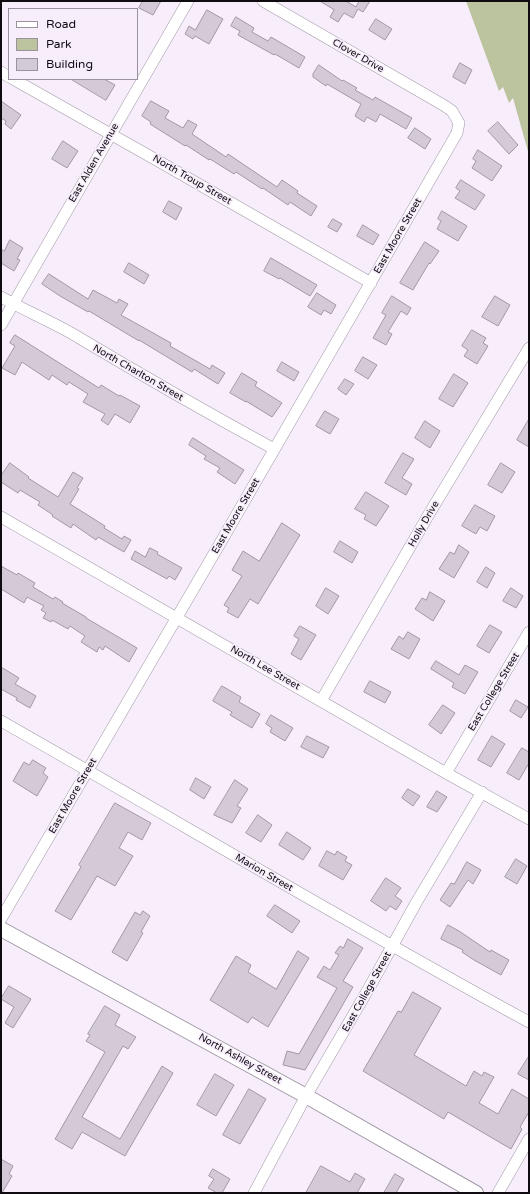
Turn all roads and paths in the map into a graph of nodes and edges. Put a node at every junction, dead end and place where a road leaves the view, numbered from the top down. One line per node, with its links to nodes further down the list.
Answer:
1 (188, 1): 5 (street, East Alden Avenue)
2 (263, 1): 4 (street, Clover Drive)
3 (15, 80): 5 (street, North Troup Street)
4 (452, 112): 6 (street, East Moore Street)
5 (110, 134): 6 (street, North Troup Street); 8 (street, East Alden Avenue)
6 (371, 283): 11 (street, East Moore Street)
7 (1, 297): 8 (street, North Charlton Street)
8 (13, 304): 9 (street, East Alden Avenue); 11 (street, North Charlton Street)
9 (1, 325)
10 (529, 348): 15 (street, Holly Drive)
11 (274, 449): 13 (street, East Moore Street)
12 (1, 517): 13 (street, North Lee Street)
13 (176, 617): 15 (street, North Lee Street); 17 (street, East Moore Street)
14 (529, 632): 18 (street, East College Street)
15 (321, 701): 18 (street, North Lee Street)
16 (1, 721): 17 (street, Marion Street)
17 (88, 771): 21 (street, East Moore Street); 23 (street, Marion Street)
18 (446, 773): 19 (street, North Lee Street)
19 (482, 792): 20 (street, North Lee Street); 23 (street, East College Street)
20 (529, 819)
21 (1, 919)
22 (1, 929): 25 (main road, North Ashley Street)
23 (393, 945): 24 (street, Marion Street); 25 (street, East College Street)
24 (529, 1022)
25 (306, 1096): 27 (street, East College Street); 28 (main road, North Ashley Street)
26 (529, 1139): 29 (street)
27 (254, 1193)
28 (476, 1193)
29 (498, 1193)

